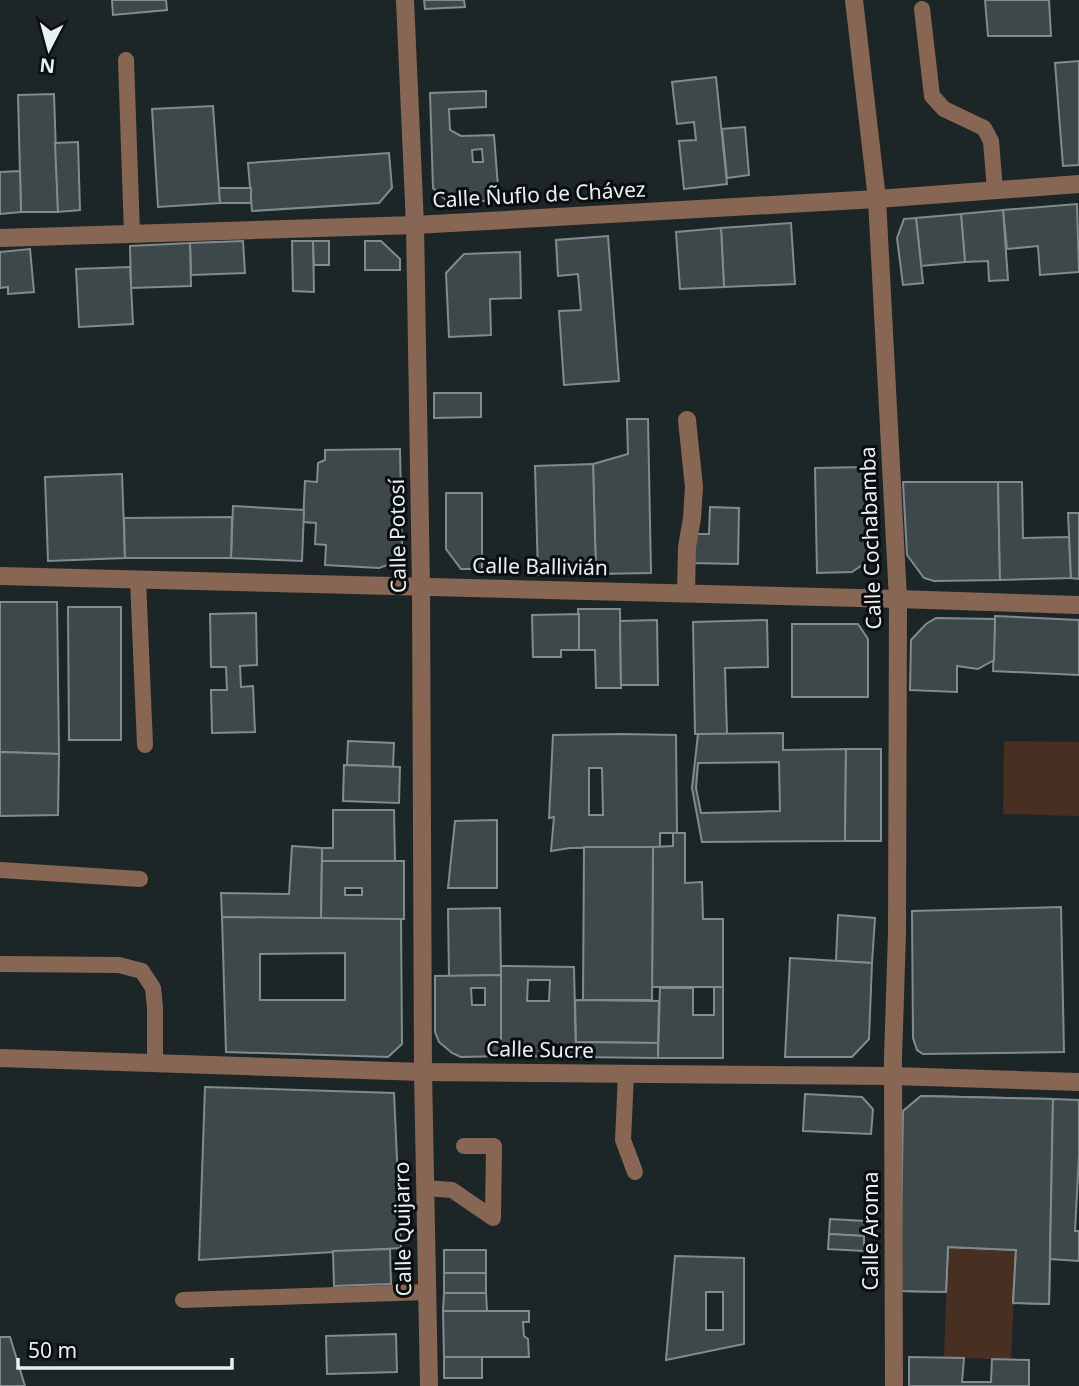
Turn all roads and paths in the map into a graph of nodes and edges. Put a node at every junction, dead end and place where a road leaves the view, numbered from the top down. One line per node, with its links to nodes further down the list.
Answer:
1 (405, 0): 8 (street, Calle Potosí)
2 (854, 0): 7 (street, Calle Cochabamba)
3 (922, 9): 6 (lane)
4 (126, 60): 9 (lane)
5 (1079, 184): 6 (street, Calle Ñuflo de Chávez)
6 (995, 190): 7 (street, Calle Ñuflo de Chávez)
7 (877, 199): 8 (street, Calle Ñuflo de Chávez); 16 (street, Calle Cochabamba)
8 (415, 225): 9 (street, Calle Ñuflo de Chávez); 14 (street, Calle Potosí)
9 (131, 234): 10 (street, Calle Ñuflo de Chávez)
10 (0, 238)
11 (687, 420): 15 (street)
12 (0, 576): 13 (street, Calle Ballivián)
13 (138, 580): 14 (street, Calle Ballivián); 18 (lane)
14 (421, 587): 15 (street, Calle Ballivián); 24 (street, Calle Potosí)
15 (686, 593): 16 (street, Calle Ballivián)
16 (898, 599): 17 (street, Calle Ballivián); 26 (street, Calle Cochabamba)
17 (1079, 605)
18 (145, 745)
19 (0, 870): 20 (lane)
20 (140, 879)
21 (2, 964): 23 (lane)
22 (0, 1058): 23 (street, Calle Sucre)
23 (155, 1063): 24 (street, Calle Sucre)
24 (423, 1072): 25 (street, Calle Sucre); 30 (street, Calle Quijarro)
25 (626, 1074): 26 (street, Calle Sucre); 29 (lane)
26 (893, 1076): 27 (street, Calle Sucre); 34 (street, Calle Aroma)
27 (1079, 1082)
28 (464, 1146): 30 (lane)
29 (635, 1172)
30 (425, 1188): 31 (street, Calle Quijarro)
31 (427, 1292): 32 (lane); 33 (street, Calle Quijarro)
32 (184, 1300)
33 (429, 1386)
34 (894, 1386)

